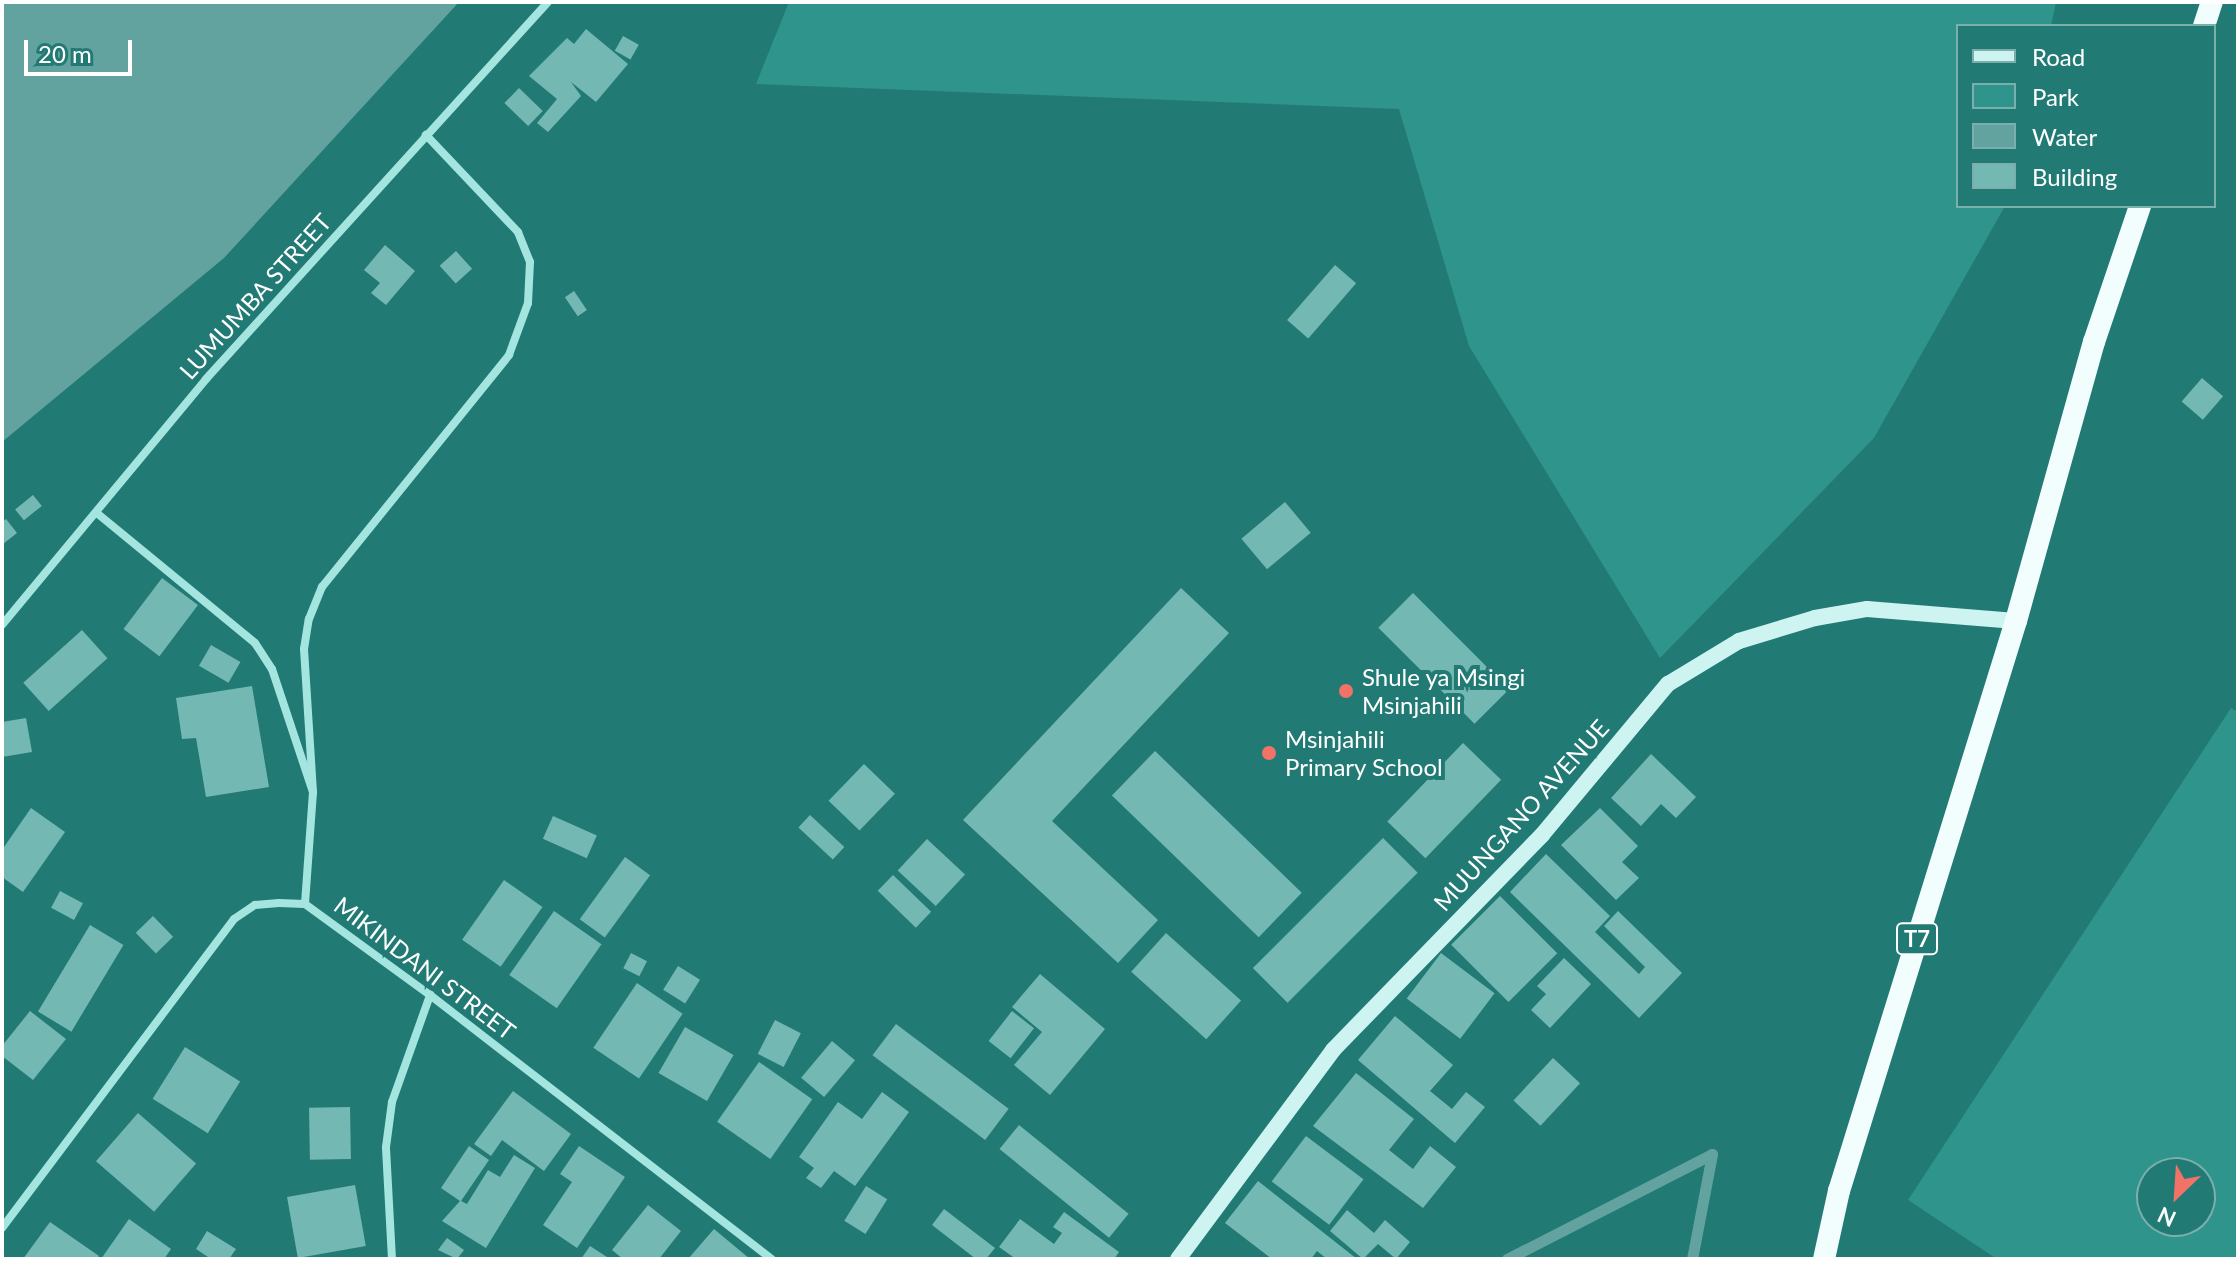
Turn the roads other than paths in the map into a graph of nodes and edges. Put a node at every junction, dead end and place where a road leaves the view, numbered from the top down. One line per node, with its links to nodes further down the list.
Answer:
1 (548, 2): 4 (street, LUMUMBA STREET)
2 (2212, 2): 3 (highway)
3 (2205, 24)
4 (426, 135): 6 (street, LUMUMBA STREET); 9 (street)
5 (2139, 208): 7 (highway, T7)
6 (98, 514): 8 (street, LUMUMBA STREET); 9 (street)
7 (2016, 621): 15 (main road, MUUNGANO AVENUE); 16 (highway, T7)
8 (2, 625)
9 (313, 792): 10 (street)
10 (305, 904): 11 (street, MIKINDANI STREET); 12 (street, MIKINDANI STREET)
11 (430, 995): 13 (street); 14 (street, MIKINDANI STREET)
12 (2, 1228)
13 (392, 1259)
14 (772, 1259)
15 (1178, 1259)
16 (1824, 1259)

